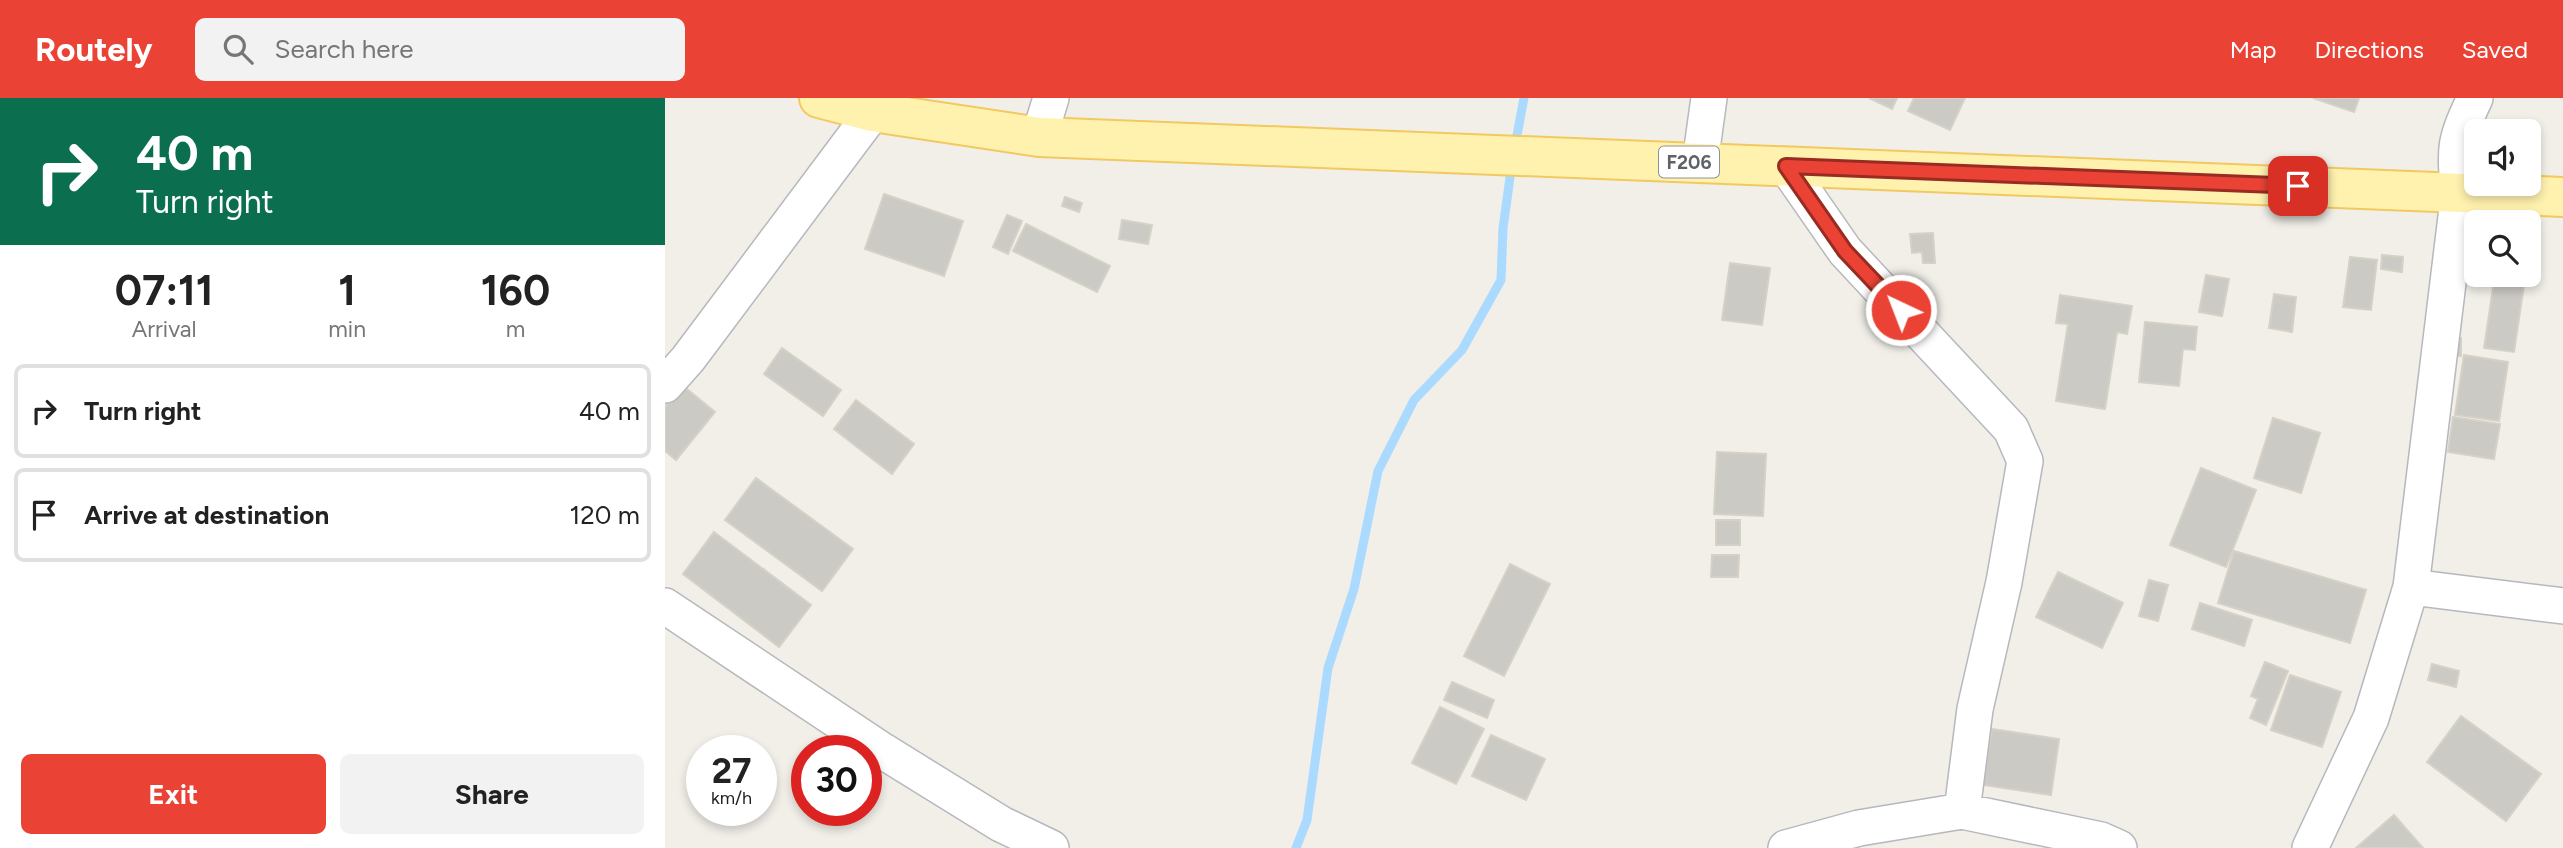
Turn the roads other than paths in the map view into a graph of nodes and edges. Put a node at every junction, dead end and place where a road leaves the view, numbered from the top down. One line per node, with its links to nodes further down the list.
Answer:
1 (819, 98): 5 (main road, F206)
2 (1051, 98): 6 (street)
3 (1709, 98): 7 (street)
4 (2475, 98): 9 (street)
5 (873, 112): 6 (main road, F206); 11 (street)
6 (1039, 137): 7 (main road, F206)
7 (1700, 163): 8 (main road, F206)
8 (1786, 166): 9 (main road, F206); 15 (street)
9 (2459, 192): 10 (main road, F206); 12 (street)
10 (2563, 198)
11 (665, 385)
12 (2411, 587): 14 (street); 19 (street)
13 (665, 606): 16 (street)
14 (2563, 606)
15 (1962, 811): 17 (street); 18 (street)
16 (1051, 848)
17 (1786, 848)
18 (2119, 848)
19 (2310, 848)

